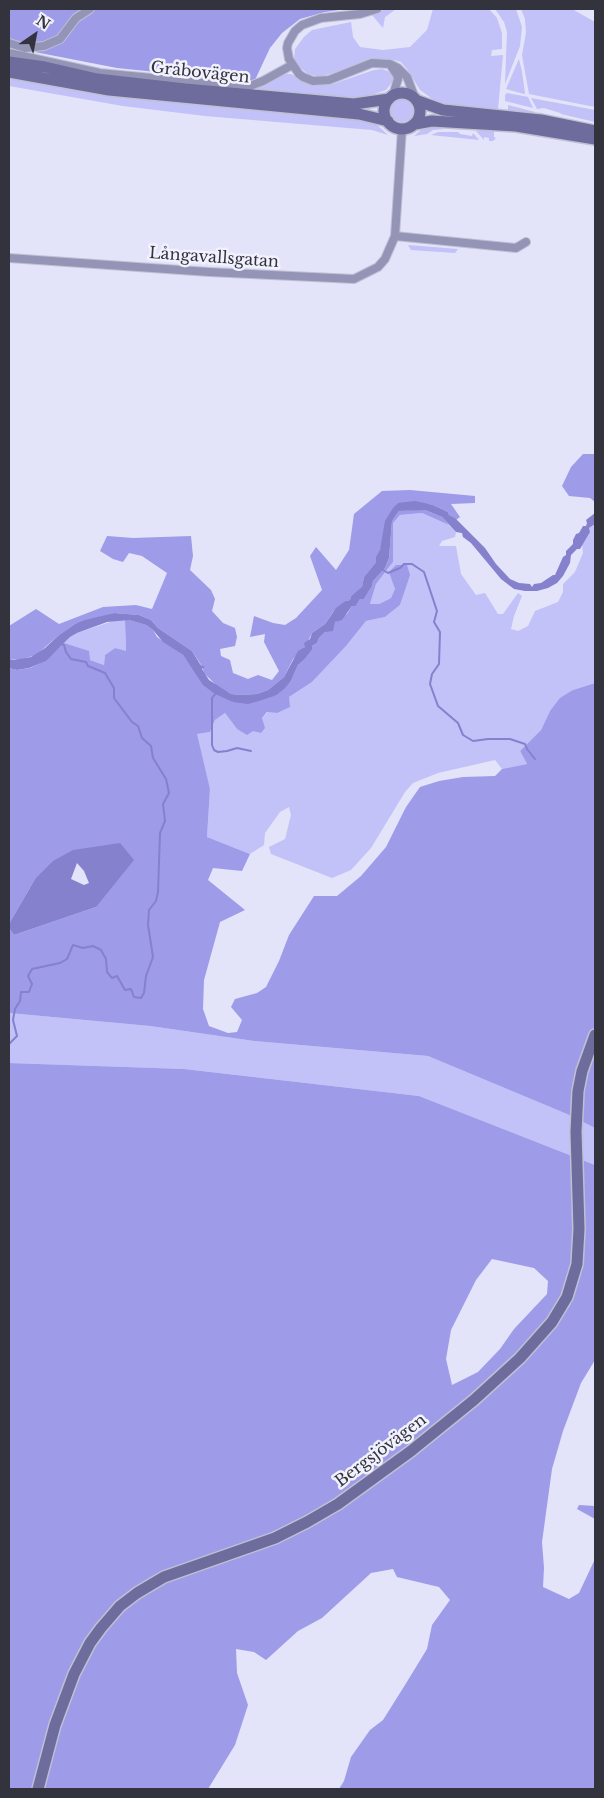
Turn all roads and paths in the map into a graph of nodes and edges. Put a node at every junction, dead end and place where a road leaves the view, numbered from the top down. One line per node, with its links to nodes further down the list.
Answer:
1 (90, 9): 3 (street)
2 (377, 9): 7 (street)
3 (9, 43)
4 (9, 53): 7 (street)
5 (9, 62): 9 (main road, Gråbovägen)
6 (390, 64): 7 (street); 9 (street); 10 (street)
7 (292, 66)
8 (9, 72): 11 (main road, Gråbovägen)
9 (391, 97): 10 (main road, Gråbovägen); 11 (main road)
10 (417, 100): 12 (main road); 14 (main road, Gråbovägen)
11 (388, 122): 13 (main road, Gråbovägen)
12 (415, 124): 13 (main road); 15 (main road)
13 (402, 129): 16 (street, Långavallsgatan)
14 (595, 131)
15 (595, 139)
16 (395, 236): 17 (street); 18 (street, Långavallsgatan)
17 (526, 242)
18 (9, 258)
19 (595, 1035): 20 (main road, Bergsjövägen)
20 (38, 1789)

